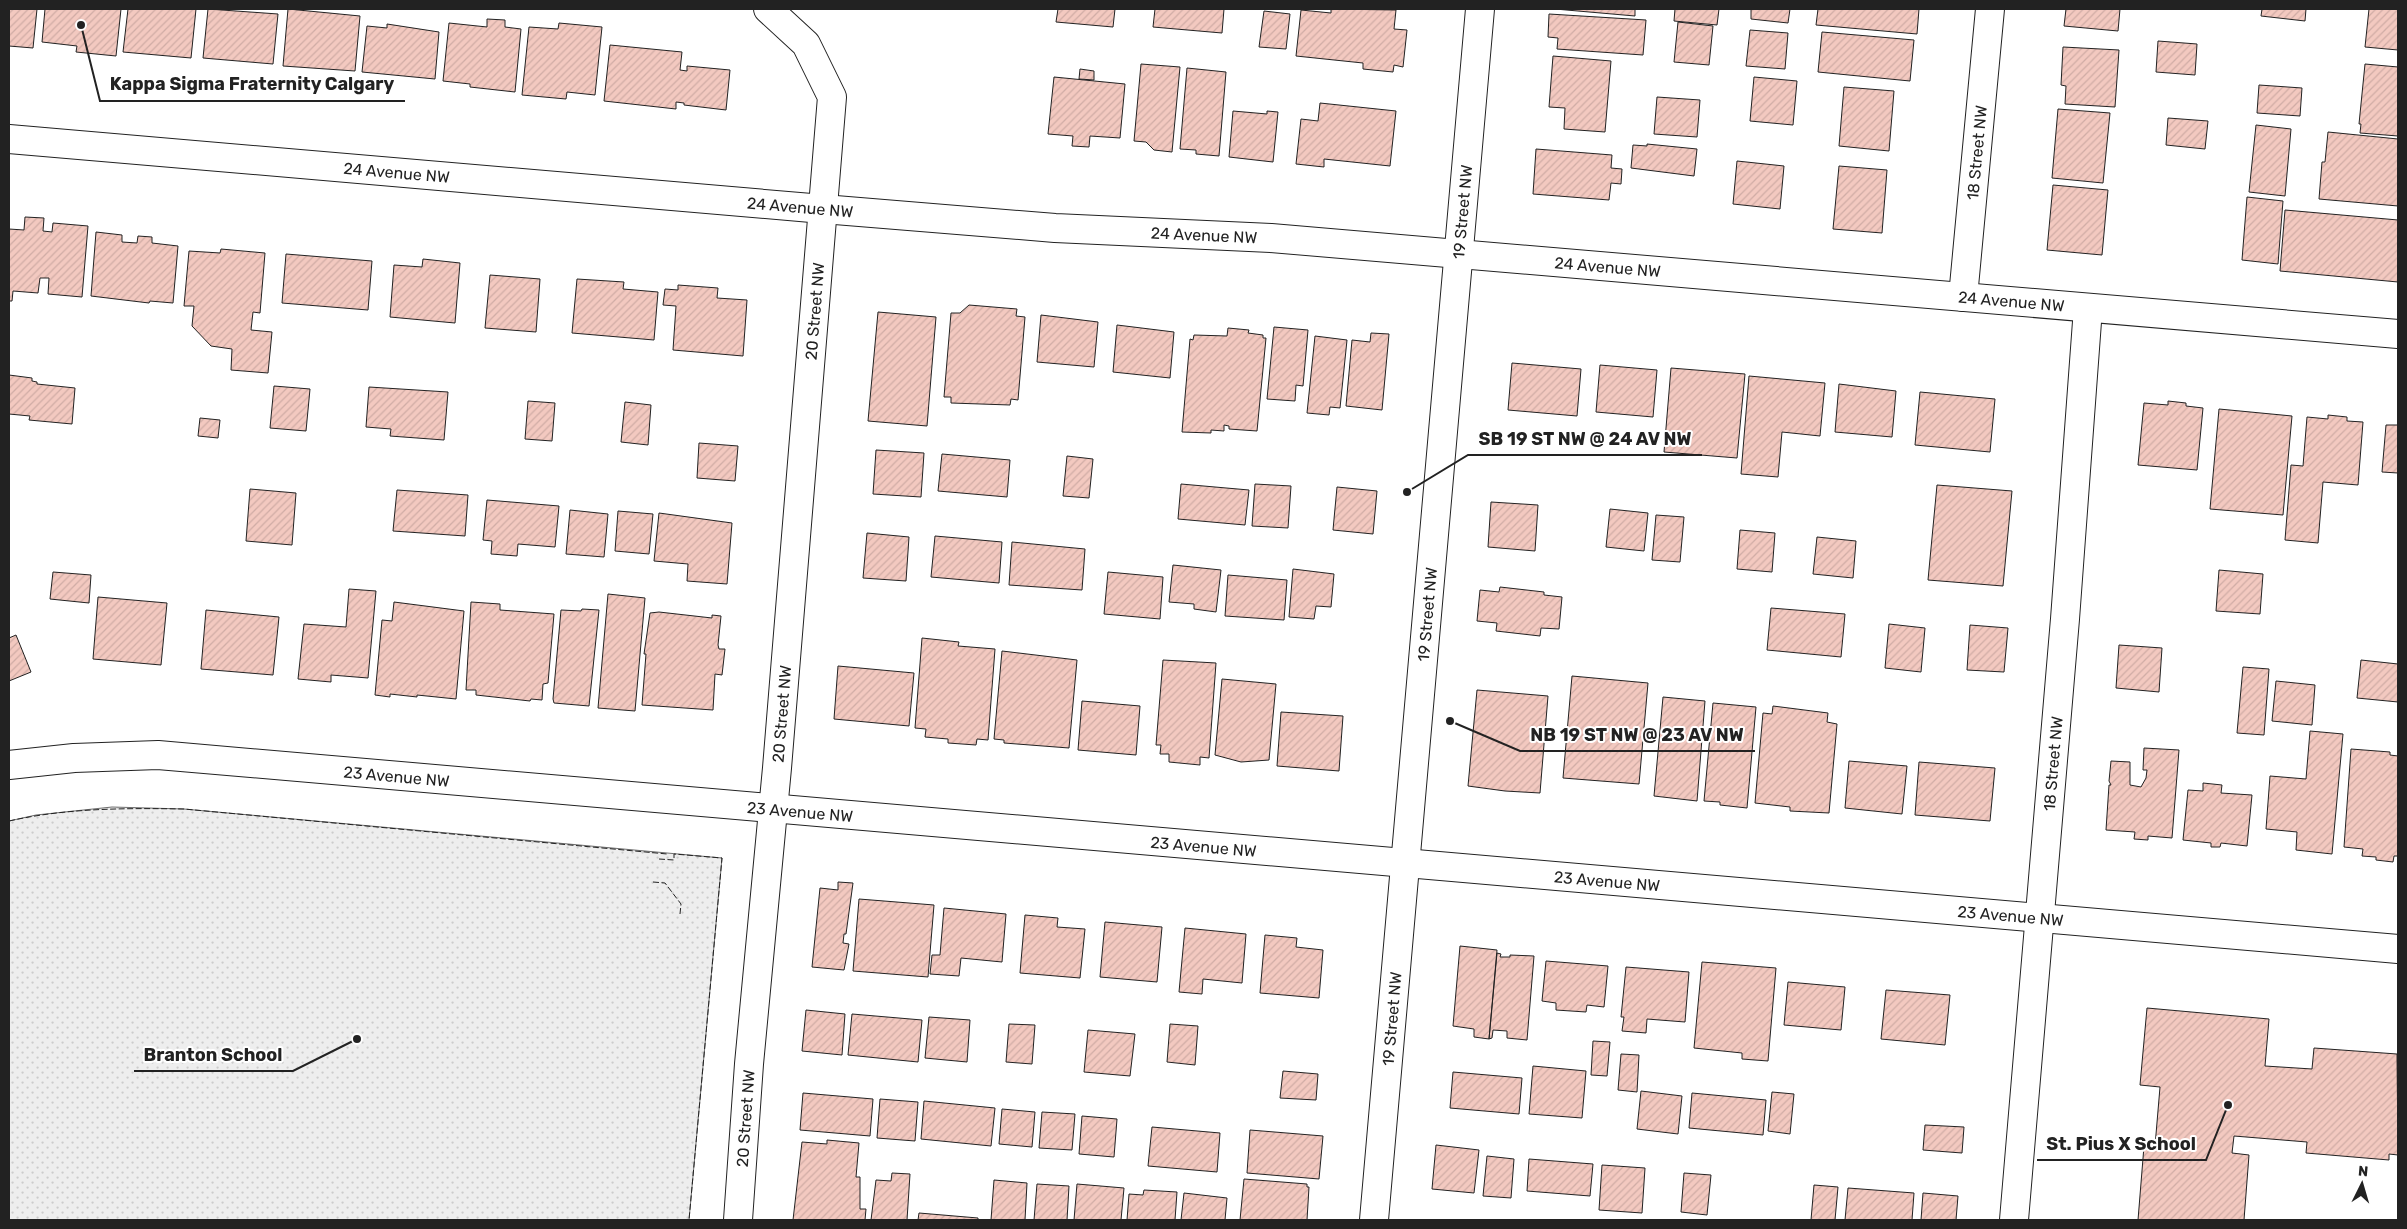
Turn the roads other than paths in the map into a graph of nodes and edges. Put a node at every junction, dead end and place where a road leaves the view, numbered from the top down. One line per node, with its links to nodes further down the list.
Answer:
1 (768, 9): 5 (street, 20 Street NW)
2 (1480, 9): 6 (street, 19 Street NW)
3 (1990, 9): 7 (street, 18 Street NW)
4 (9, 139): 5 (street, 24 Avenue NW)
5 (823, 209): 6 (street, 24 Avenue NW); 11 (street, 20 Street NW)
6 (1458, 254): 7 (street, 24 Avenue NW); 12 (street, 19 Street NW)
7 (1963, 297): 8 (street, 24 Avenue NW)
8 (2088, 308): 9 (street, 24 Avenue NW); 13 (street, 18 Street NW)
9 (2398, 334)
10 (9, 766): 11 (street, 23 Avenue NW)
11 (773, 810): 12 (street, 23 Avenue NW); 15 (street, 20 Street NW)
12 (1404, 863): 13 (street, 23 Avenue NW); 16 (street, 19 Street NW)
13 (2040, 918): 14 (street, 23 Avenue NW); 17 (street, 18 Street NW)
14 (2398, 949)
15 (738, 1220)
16 (1374, 1220)
17 (2014, 1220)

